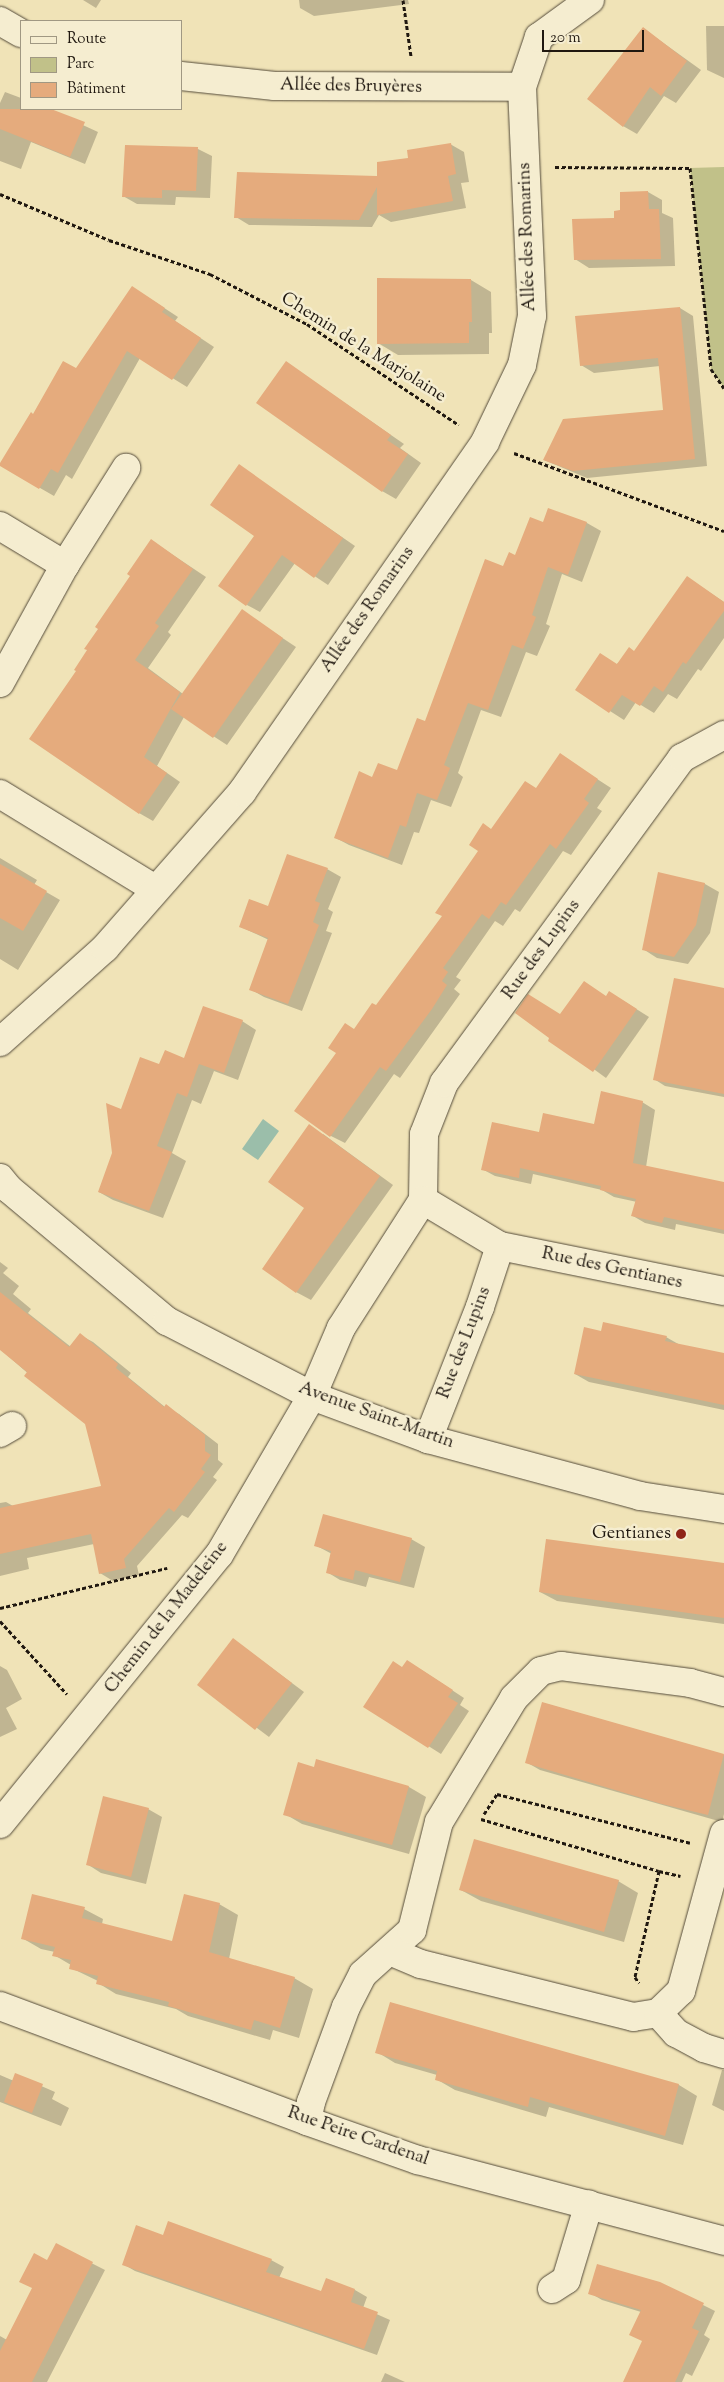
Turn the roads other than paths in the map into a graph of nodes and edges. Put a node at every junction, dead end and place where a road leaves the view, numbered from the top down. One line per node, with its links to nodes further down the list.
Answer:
1 (590, 0): 5 (street, Allée des Romarins)
2 (0, 21): 3 (street)
3 (20, 33)
4 (182, 76): 5 (street, Allée des Bruyères)
5 (522, 87): 12 (street, Allée des Romarins)
6 (126, 468): 8 (street)
7 (0, 526): 8 (street)
8 (65, 565): 9 (street)
9 (0, 683)
10 (724, 735): 15 (street, Rue des Lupins)
11 (0, 794): 12 (street)
12 (154, 889): 13 (street, Allée des Romarins)
13 (0, 1042)
14 (0, 1178): 18 (street, Avenue Saint-Martin)
15 (423, 1200): 16 (street); 18 (street)
16 (500, 1246): 17 (street, Rue des Gentianes); 19 (street, Rue des Lupins)
17 (724, 1292)
18 (312, 1396): 19 (street, Avenue Saint-Martin); 22 (street, Chemin de la Madeleine)
19 (428, 1439): 20 (street, Avenue Saint-Martin)
20 (724, 1509)
21 (724, 1692): 24 (street)
22 (0, 1824)
23 (722, 1843): 26 (street)
24 (390, 1950): 26 (street); 28 (street)
25 (0, 2006): 28 (street, Rue Peire Cardenal)
26 (658, 2013): 27 (street)
27 (724, 2054)
28 (307, 2121): 29 (street, Rue Peire Cardenal)
29 (589, 2204): 30 (street, Rue Peire Cardenal); 31 (street)
30 (724, 2241)
31 (552, 2289)

